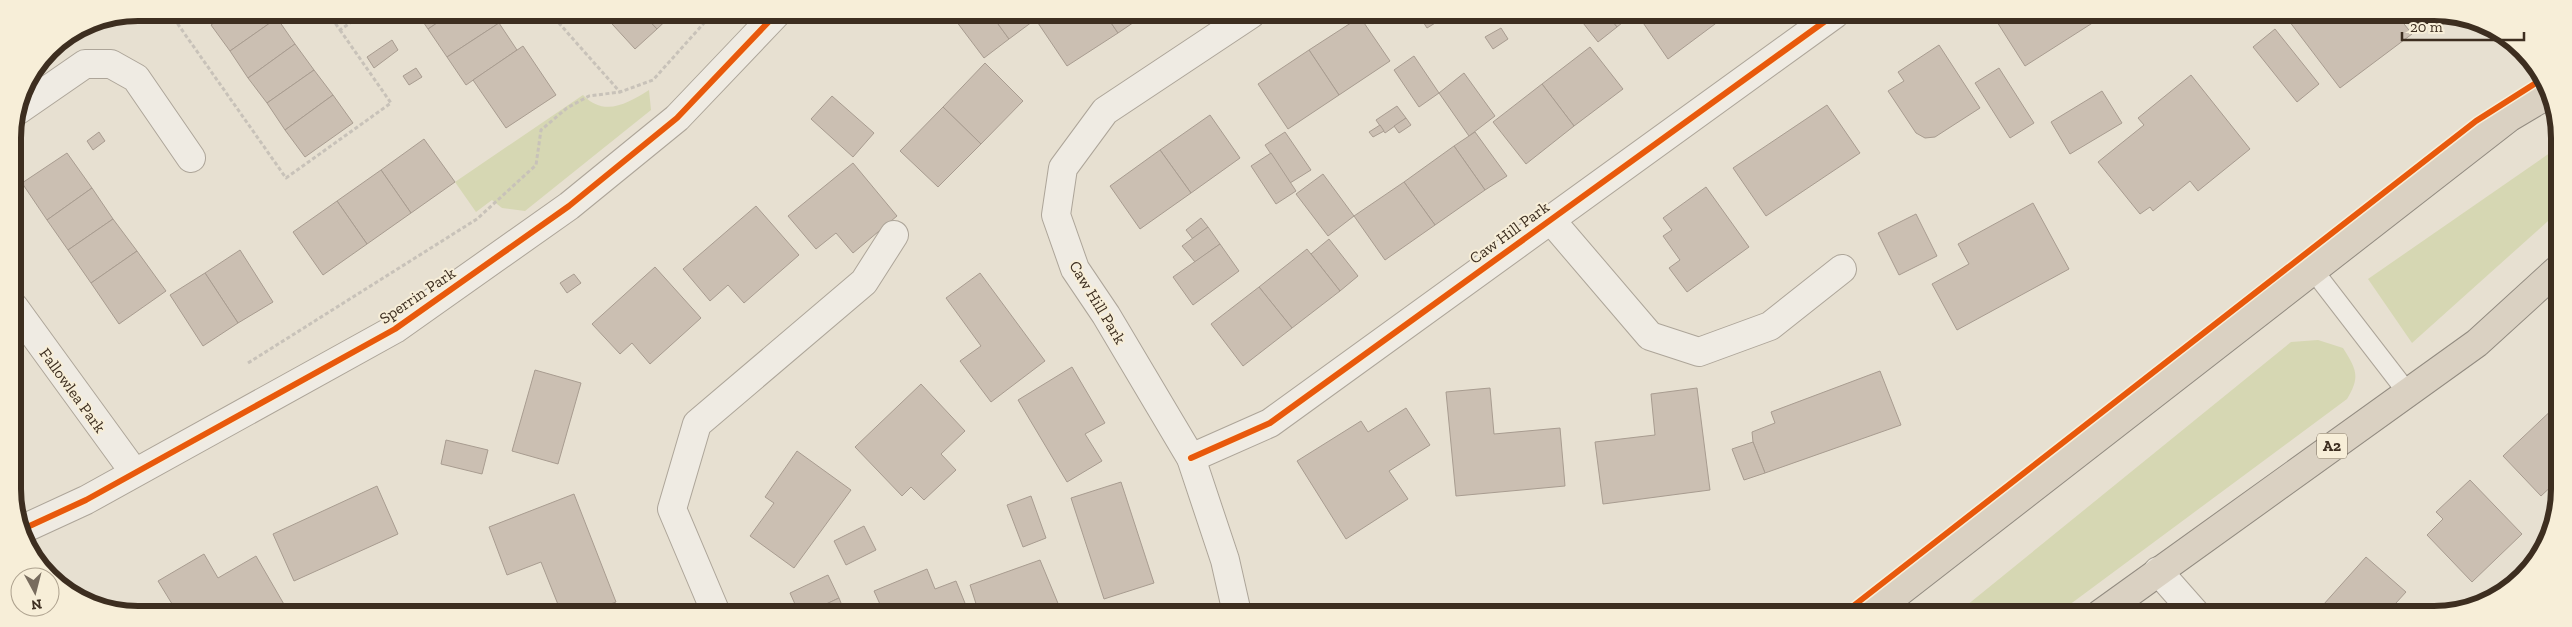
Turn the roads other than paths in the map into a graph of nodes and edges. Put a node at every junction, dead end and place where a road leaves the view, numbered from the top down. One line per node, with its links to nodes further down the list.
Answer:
1 (1825, 21): 7 (street, Caw Hill Park)
2 (769, 22): 15 (street, Sperrin Park)
3 (1240, 22): 14 (street, Caw Hill Park)
4 (2544, 97): 10 (highway)
5 (26, 105): 6 (street)
6 (191, 158)
7 (1550, 219): 9 (street, Caw Hill Park); 14 (street, Caw Hill Park)
8 (894, 235): 21 (street)
9 (1842, 269)
10 (2313, 270): 13 (lane); 18 (highway)
11 (2551, 275): 13 (highway, A2)
12 (21, 316): 15 (street, Fallowlea Park)
13 (2408, 392): 17 (highway, A2)
14 (1191, 458): 22 (street, Caw Hill Park)
15 (134, 472): 16 (street, Sperrin Park)
16 (27, 527)
17 (2158, 571): 19 (highway, A2); 20 (street)
18 (1882, 605)
19 (2112, 605)
20 (2188, 605)
21 (713, 606)
22 (1235, 606)

